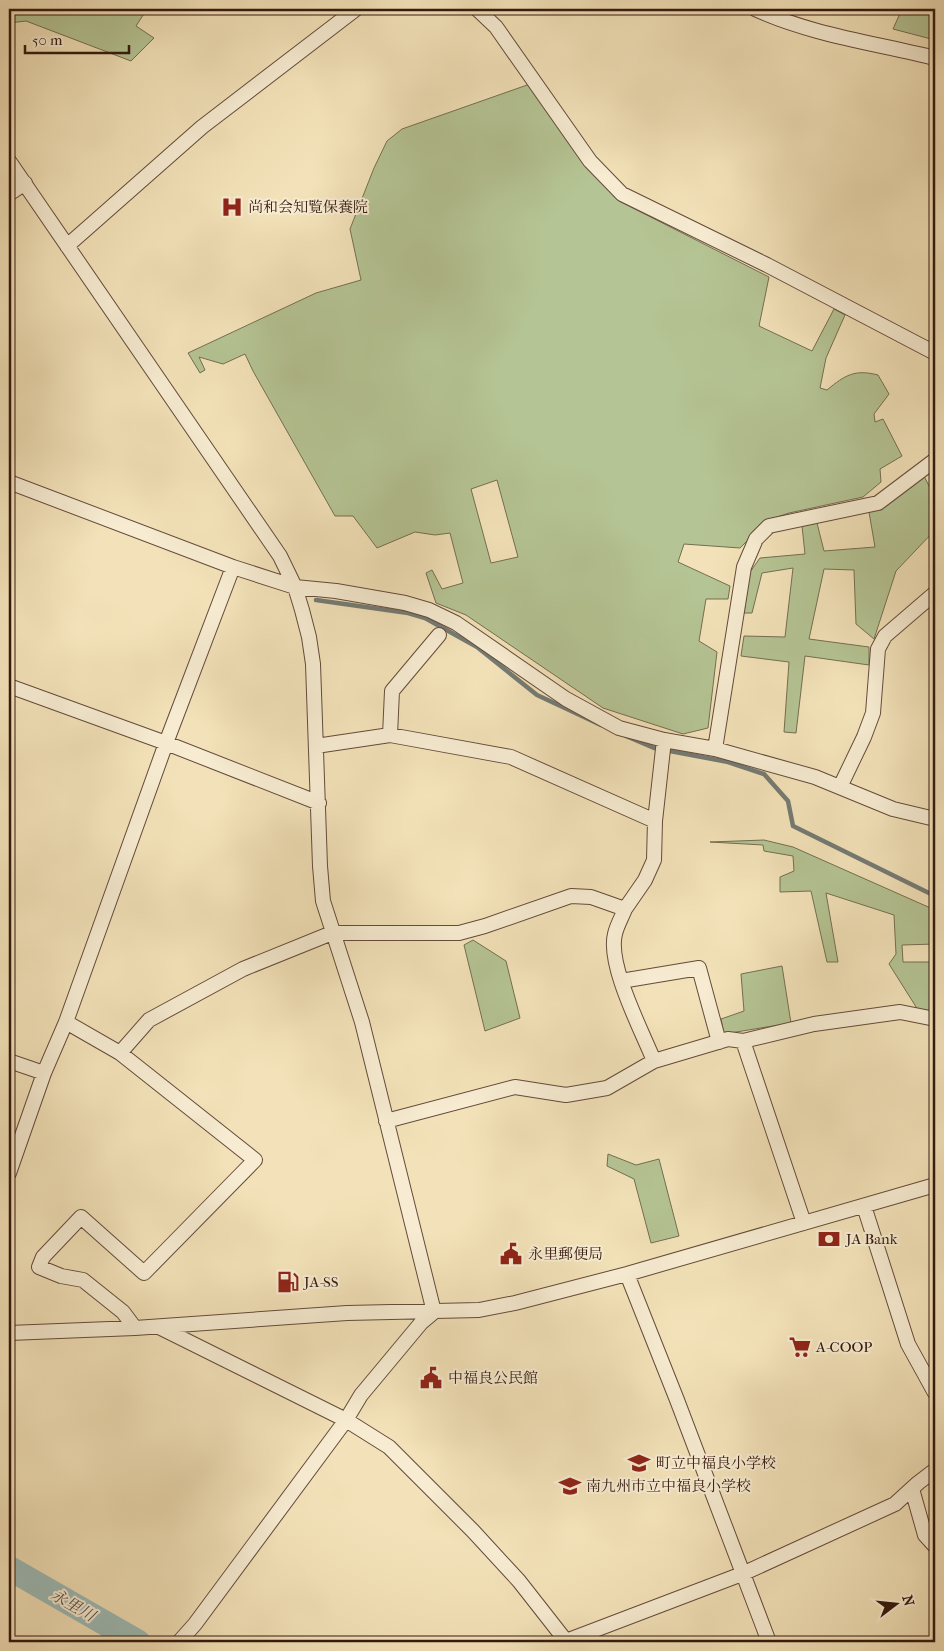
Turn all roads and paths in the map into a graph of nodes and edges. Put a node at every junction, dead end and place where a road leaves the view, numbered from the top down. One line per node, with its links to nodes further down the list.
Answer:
1 (356, 9): 8 (street)
2 (477, 9): 9 (street)
3 (755, 9): 4 (street)
4 (935, 58)
5 (9, 161): 6 (street)
6 (25, 183): 7 (street); 8 (street)
7 (9, 194)
8 (67, 246): 13 (street)
9 (935, 353)
10 (935, 460): 21 (street)
11 (9, 482): 12 (street)
12 (233, 567): 13 (street); 18 (street)
13 (295, 587): 19 (street); 20 (street)
14 (935, 593): 22 (street)
15 (439, 635): 17 (street)
16 (9, 686): 18 (street)
17 (390, 735): 19 (street); 25 (street)
18 (166, 743): 23 (street); 30 (street)
19 (316, 746): 23 (street)
20 (662, 748): 21 (street); 25 (street)
21 (715, 749): 22 (street)
22 (840, 787): 24 (street)
23 (319, 803): 27 (street)
24 (935, 819)
25 (655, 821): 26 (street)
26 (625, 909): 27 (street); 28 (street)
27 (332, 933): 33 (street); 37 (street)
28 (621, 981): 32 (street); 35 (street)
29 (935, 1019): 31 (street)
30 (66, 1022): 33 (street); 36 (street)
31 (743, 1041): 32 (street); 41 (street)
32 (719, 1042): 35 (street)
33 (120, 1053): 45 (street)
34 (9, 1061): 36 (street)
35 (654, 1061): 37 (street)
36 (44, 1073): 38 (street)
37 (386, 1121): 43 (street)
38 (9, 1172)
39 (935, 1185): 40 (street)
40 (864, 1206): 41 (street); 47 (street)
41 (804, 1223): 42 (street)
42 (627, 1274): 43 (street); 52 (street)
43 (434, 1312): 44 (street); 48 (street)
44 (159, 1327): 45 (street); 48 (street)
45 (135, 1328): 46 (street)
46 (9, 1333)
47 (935, 1393)
48 (346, 1420): 53 (street); 54 (street)
49 (935, 1470): 50 (street)
50 (912, 1489): 51 (street); 52 (street)
51 (935, 1546)
52 (742, 1574): 54 (street); 55 (street)
53 (179, 1642)
54 (566, 1642)
55 (769, 1642)

